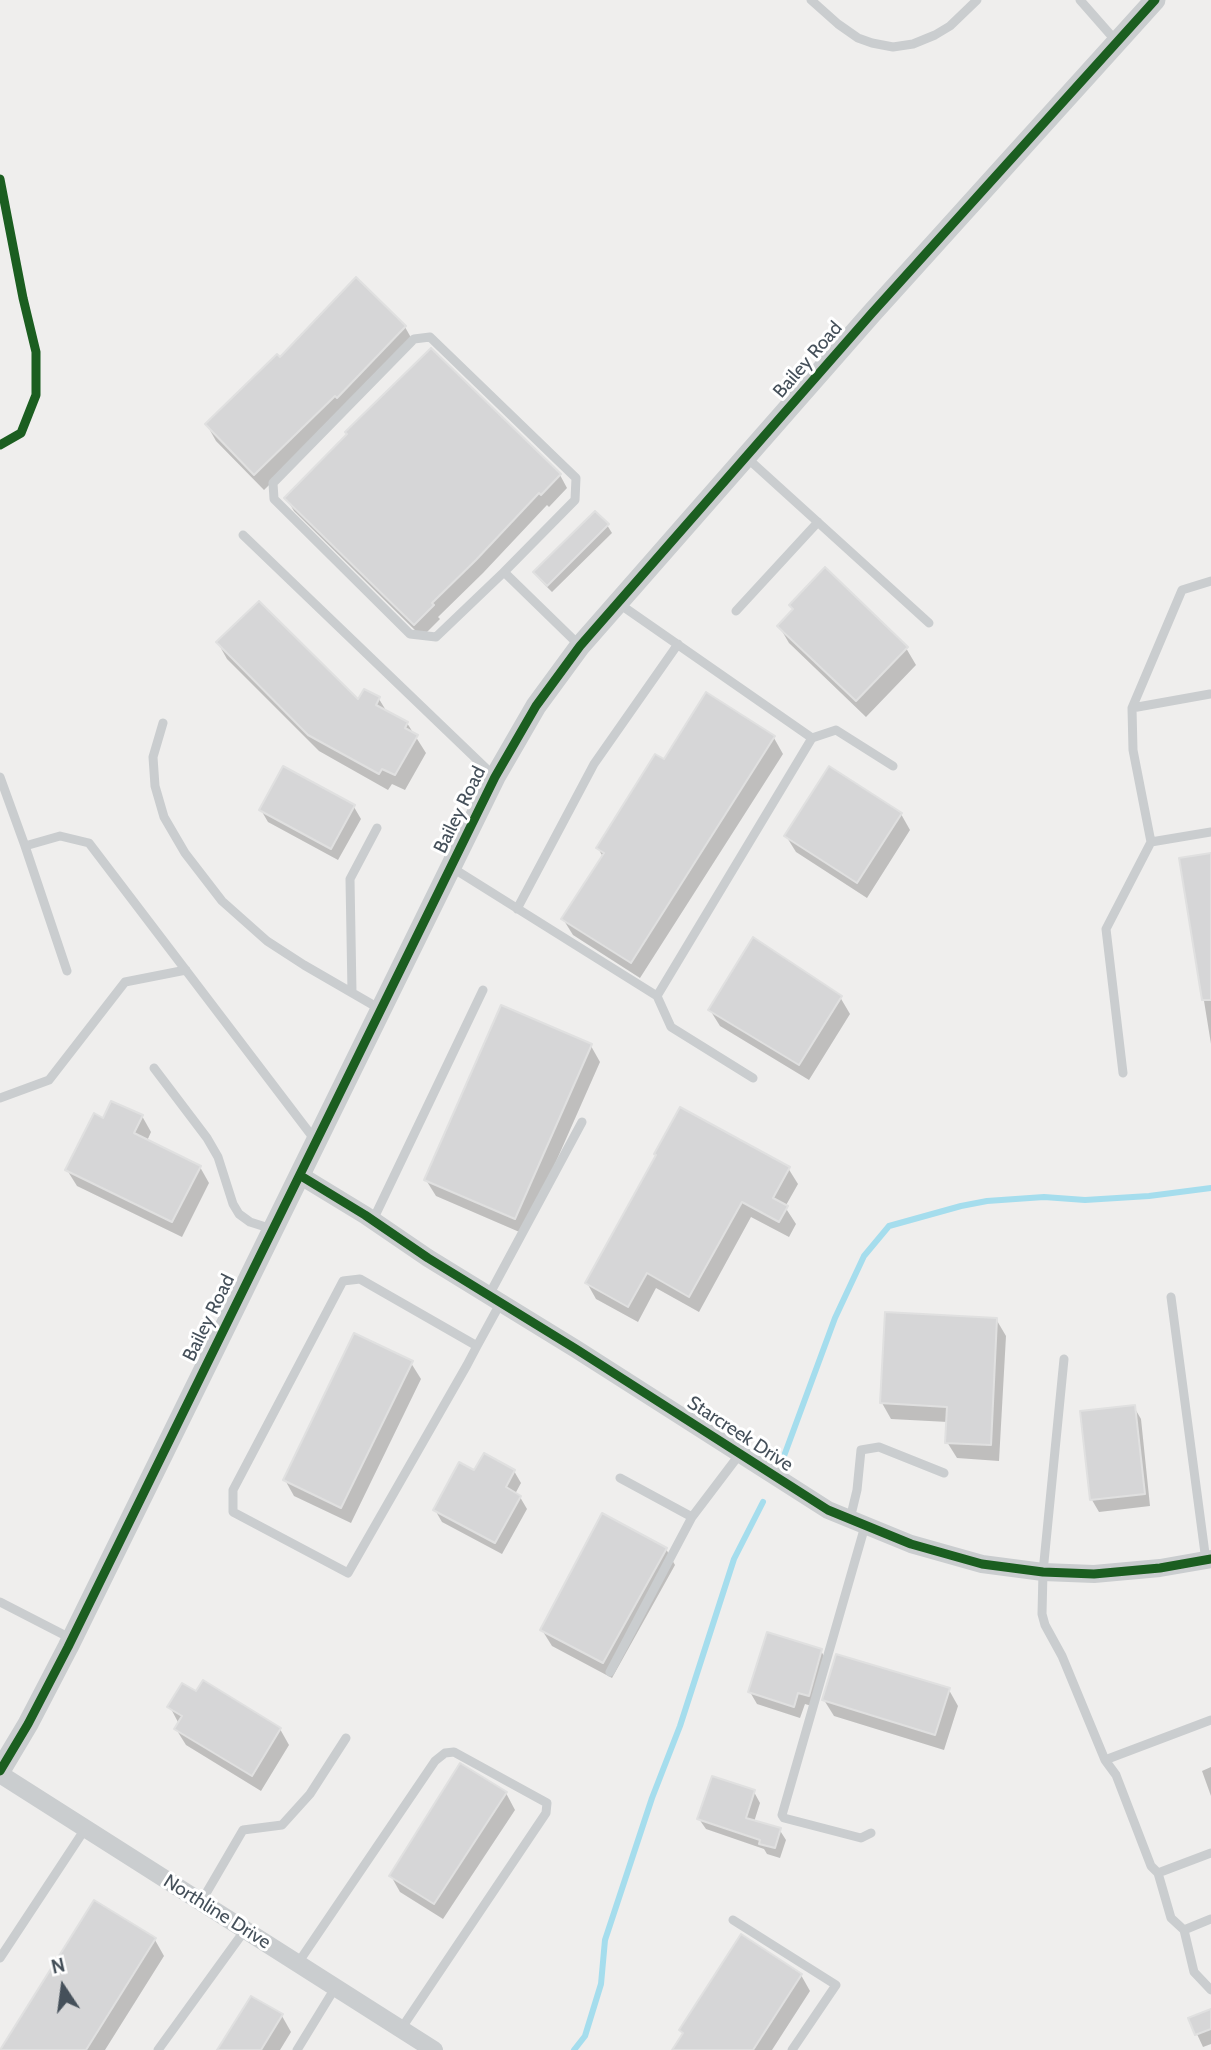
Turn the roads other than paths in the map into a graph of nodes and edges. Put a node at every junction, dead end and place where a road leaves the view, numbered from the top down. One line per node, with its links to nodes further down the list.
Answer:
1 (811, 0): 2 (lane)
2 (977, 0)
3 (1080, 0): 5 (lane)
4 (1155, 0): 5 (street, Bailey Road)
5 (1117, 43): 6 (street, Bailey Road)
6 (746, 457): 7 (lane); 11 (street, Bailey Road)
7 (818, 522): 12 (lane); 13 (lane)
8 (243, 535): 22 (lane)
9 (504, 572): 9 (lane); 15 (lane)
10 (1211, 581): 17 (lane)
11 (618, 603): 14 (lane); 15 (street, Bailey Road)
12 (736, 611)
13 (929, 623)
14 (678, 644): 19 (lane); 28 (lane)
15 (580, 646): 22 (street, Bailey Road)
16 (1210, 694): 17 (lane)
17 (1132, 708): 25 (lane)
18 (163, 723): 32 (lane)
19 (813, 738): 20 (lane); 33 (lane)
20 (893, 766)
21 (0, 777): 26 (lane)
22 (495, 777): 27 (street, Bailey Road)
23 (377, 828): 32 (lane)
24 (1211, 832): 25 (lane)
25 (1151, 842): 36 (lane)
26 (25, 846): 29 (lane); 30 (lane)
27 (451, 867): 28 (lane); 34 (street, Bailey Road)
28 (517, 909): 33 (lane)
29 (186, 970): 38 (lane); 40 (lane)
30 (67, 971)
31 (482, 990): 42 (lane)
32 (352, 992): 34 (lane)
33 (657, 996): 37 (lane)
34 (382, 1009): 40 (street, Bailey Road)
35 (154, 1068): 43 (lane)
36 (1124, 1073)
37 (752, 1078)
38 (0, 1098)
39 (582, 1122): 45 (lane)
40 (316, 1142): 41 (street, Bailey Road)
41 (301, 1176): 42 (street, Starcreek Drive); 43 (street, Bailey Road)
42 (373, 1220): 45 (street, Starcreek Drive)
43 (272, 1229): 56 (street, Bailey Road)
44 (1171, 1297): 53 (lane)
45 (495, 1298): 46 (lane); 48 (street, Starcreek Drive)
46 (477, 1346): 46 (lane)
47 (1064, 1359): 54 (lane)
48 (739, 1455): 51 (lane); 52 (street, Starcreek Drive)
49 (944, 1473): 52 (lane)
50 (620, 1478): 51 (lane)
51 (692, 1517): 57 (lane)
52 (858, 1523): 54 (street, Starcreek Drive); 63 (lane)
53 (1208, 1560): 54 (street, Starcreek Drive)
54 (1044, 1572): 60 (lane)
55 (0, 1602): 56 (lane)
56 (72, 1639): 61 (street, Bailey Road)
57 (610, 1672)
58 (1211, 1720): 60 (lane)
59 (346, 1738): 66 (lane)
60 (1105, 1760): 65 (lane)
61 (0, 1773): 62 (street, Northline Drive)
62 (85, 1829): 66 (street, Northline Drive); 71 (lane)
63 (871, 1832)
64 (1211, 1853): 65 (lane)
65 (1158, 1873): 70 (lane)
66 (201, 1902): 69 (street, Northline Drive)
67 (1211, 1919): 70 (lane)
68 (733, 1920): 79 (lane)
69 (245, 1930): 72 (street, Northline Drive); 76 (lane)
70 (1184, 1930): 74 (lane)
71 (0, 1958)
72 (298, 1963): 73 (street, Northline Drive); 75 (lane)
73 (335, 1988): 75 (street, Northline Drive); 77 (lane)
74 (1211, 1990)
75 (401, 2029): 78 (street, Northline Drive)
76 (158, 2050)
77 (297, 2050)
78 (434, 2050)
79 (792, 2050)

